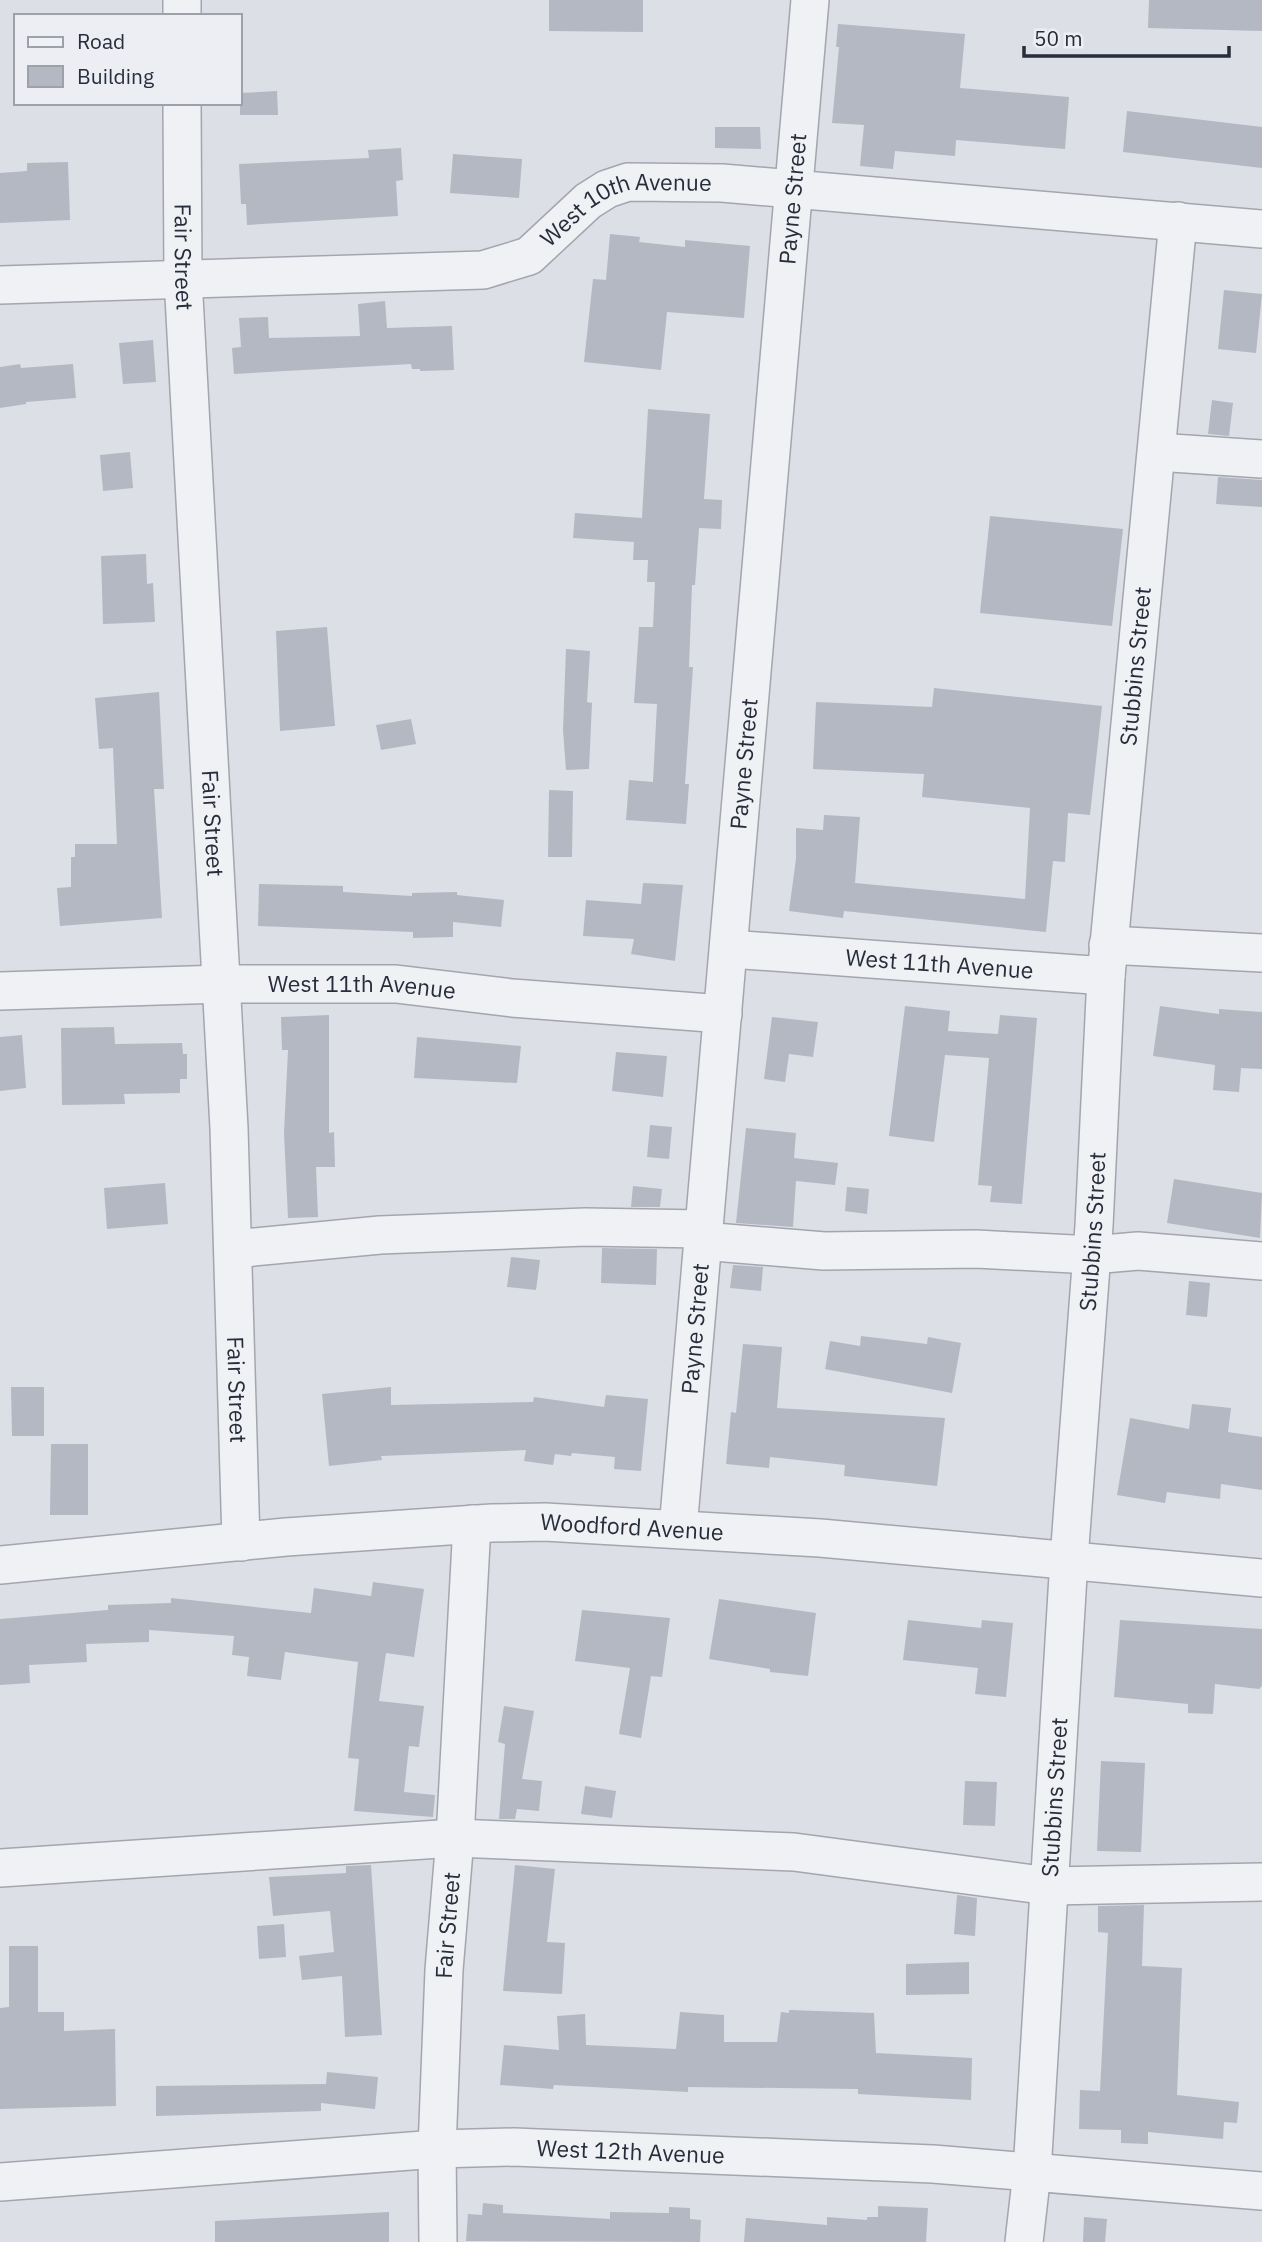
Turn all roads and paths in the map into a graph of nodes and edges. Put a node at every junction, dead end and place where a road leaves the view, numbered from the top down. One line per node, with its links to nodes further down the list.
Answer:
1 (810, 0): 3 (street, Payne Street)
2 (182, 105): 6 (street, Fair Street)
3 (794, 191): 4 (street, West 10th Avenue); 6 (street, West 10th Avenue); 10 (street, Payne Street)
4 (1178, 221): 5 (street, West 10th Avenue); 8 (street, Stubbins Street)
5 (1262, 229)
6 (183, 278): 7 (street, West 10th Avenue); 13 (street, Fair Street)
7 (0, 285)
8 (1157, 452): 9 (street); 12 (street, Stubbins Street)
9 (1262, 459)
10 (730, 949): 12 (street, West 11th Avenue); 15 (street, Payne Street)
11 (1262, 953): 12 (street, West 11th Avenue)
12 (1107, 961): 18 (street, Stubbins Street)
13 (222, 984): 14 (street, West 11th Avenue); 15 (street, West 11th Avenue); 17 (street, Fair Street)
14 (0, 991)
15 (723, 1014): 16 (street, Payne Street)
16 (703, 1235): 17 (street); 18 (street); 21 (street, Payne Street)
17 (233, 1248): 22 (street, Fair Street)
18 (1093, 1255): 19 (street); 23 (street, Stubbins Street)
19 (1262, 1261)
20 (472, 1524): 21 (street, Woodford Avenue); 22 (street, Woodford Avenue); 26 (street, Fair Street)
21 (678, 1529): 23 (street, Woodford Avenue)
22 (241, 1542): 24 (street, Woodford Avenue)
23 (1069, 1559): 25 (street, Woodford Avenue); 29 (street, Stubbins Street)
24 (0, 1565)
25 (1262, 1578)
26 (455, 1839): 27 (street); 29 (street); 30 (street, Fair Street)
27 (0, 1868)
28 (1262, 1882): 29 (street)
29 (1049, 1886): 31 (street, Stubbins Street)
30 (437, 2149): 31 (street, West 12th Avenue); 32 (street, West 12th Avenue); 34 (street, Fair Street)
31 (1032, 2172): 33 (street, West 12th Avenue); 35 (street, Stubbins Street)
32 (0, 2182)
33 (1262, 2191)
34 (438, 2242)
35 (1024, 2242)

